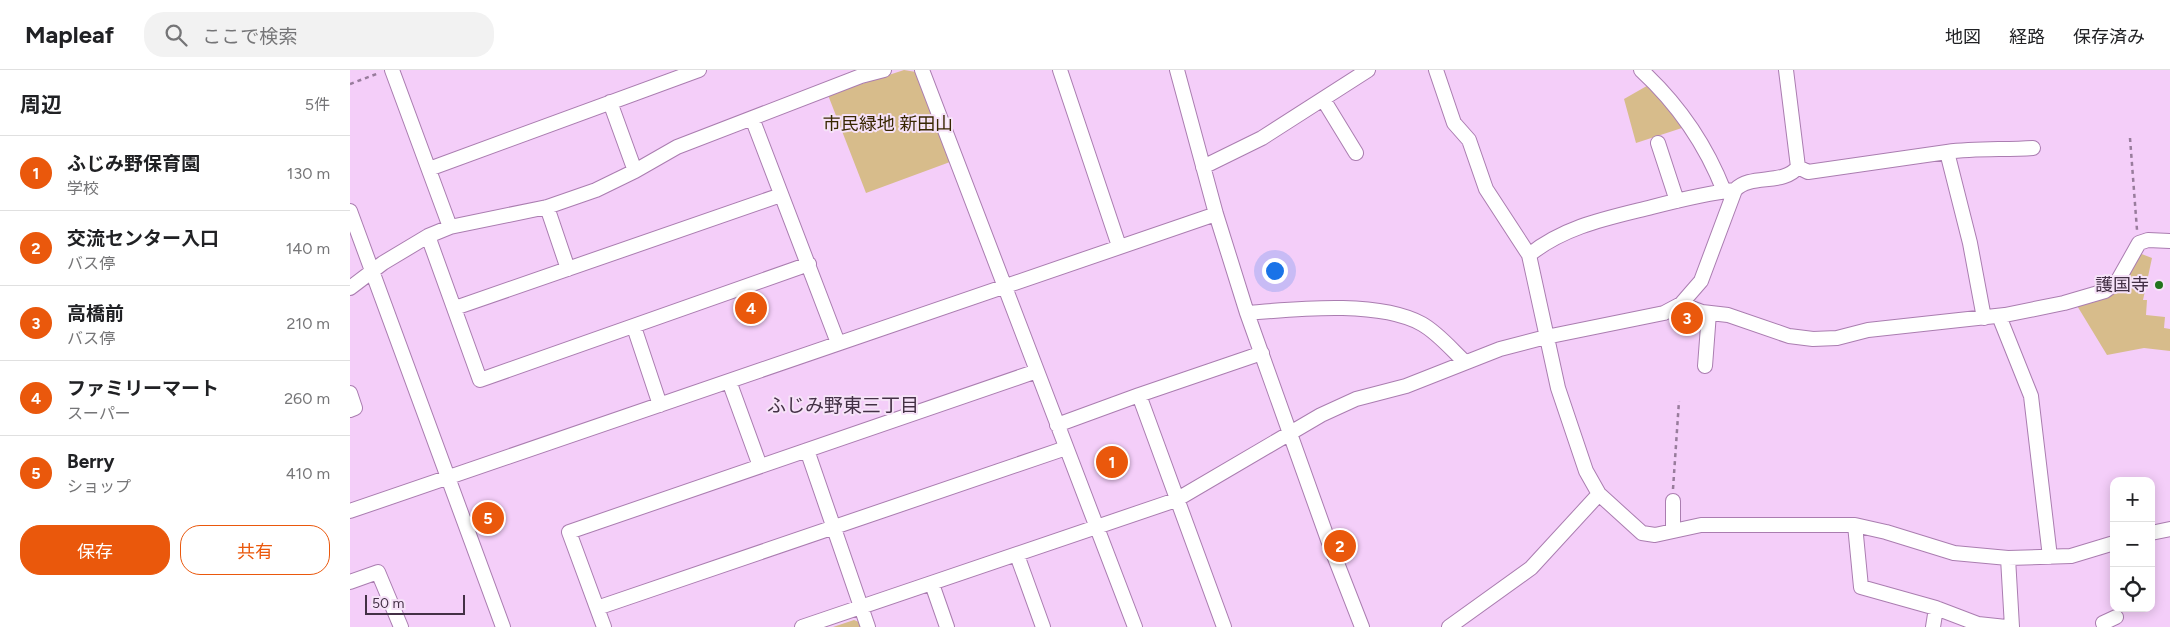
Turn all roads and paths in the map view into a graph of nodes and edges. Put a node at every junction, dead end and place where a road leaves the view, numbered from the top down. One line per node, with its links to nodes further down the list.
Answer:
1 (387, 70): 14 (path)
2 (392, 70): 25 (street)
3 (699, 70): 13 (street)
4 (884, 70): 12 (street)
5 (922, 70): 42 (street)
6 (1060, 70): 37 (street)
7 (1176, 70): 23 (street)
8 (1368, 70): 15 (street)
9 (1436, 70): 38 (street)
10 (1641, 70): 27 (street)
11 (1786, 70): 24 (street)
12 (860, 73): 17 (street)
13 (659, 77): 16 (street)
14 (350, 84)
15 (1323, 99): 22 (street); 23 (street)
16 (610, 102): 25 (street); 26 (street)
17 (752, 118): 26 (street); 28 (street)
18 (2130, 138): 36 (path)
19 (1658, 143): 29 (street)
20 (2033, 148): 21 (street)
21 (1947, 152): 24 (street); 49 (street)
22 (1356, 153)
23 (1203, 167): 32 (street)
24 (1798, 167): 27 (street)
25 (429, 169): 33 (street)
26 (635, 171): 30 (street)
27 (1729, 190): 29 (street); 44 (street)
28 (781, 195): 39 (street); 40 (street)
29 (1677, 201): 38 (street)
30 (547, 206): 33 (street); 40 (street)
31 (350, 211): 41 (street)
32 (1216, 214): 37 (street); 46 (street)
33 (450, 227): 34 (street)
34 (428, 236): 41 (street); 45 (street)
35 (2170, 241): 36 (street)
36 (2139, 244): 48 (street)
37 (1119, 246): 42 (street)
38 (1529, 255): 51 (street)
39 (809, 264): 50 (street); 52 (street)
40 (568, 269): 45 (street)
41 (372, 272): 43 (street); 68 (street)
42 (1005, 287): 52 (street); 56 (street)
43 (350, 288)
44 (1681, 304): 47 (street); 51 (street)
45 (455, 308): 50 (street)
46 (1247, 313): 53 (street); 54 (street)
47 (1709, 313): 49 (street); 55 (street)
48 (1999, 316): 49 (street); 81 (street)
49 (1984, 318)
50 (634, 327): 61 (street)
51 (1546, 337): 54 (street); 69 (street)
52 (838, 342): 57 (street)
53 (1262, 352): 59 (street); 64 (street)
54 (1465, 362): 64 (street)
55 (1705, 366)
56 (1037, 371): 63 (street); 66 (street)
57 (729, 381): 61 (street); 67 (street)
58 (350, 393): 62 (street)
59 (1138, 395): 63 (street); 70 (street)
60 (1678, 401): 71 (path)
61 (660, 405): 68 (street)
62 (350, 410)
63 (1057, 425): 65 (street)
64 (1292, 432): 70 (street); 98 (street)
65 (1066, 448): 74 (street); 75 (street)
66 (807, 450): 67 (street); 74 (street)
67 (760, 466): 86 (street)
68 (447, 478): 72 (street); 90 (street)
69 (1599, 494): 77 (street); 99 (street)
70 (1176, 500): 75 (street); 97 (street)
71 (1672, 500): 77 (street)
72 (350, 510)
73 (1855, 525): 77 (street); 82 (street); 87 (street)
74 (834, 528): 85 (street); 86 (street)
75 (1097, 529): 80 (street); 96 (street)
76 (2170, 529): 78 (street)
77 (1673, 531)
78 (2155, 532)
79 (2110, 544): 81 (street)
80 (1017, 555): 84 (street); 95 (street)
81 (2050, 557): 82 (street)
82 (2008, 558): 102 (street)
83 (350, 582): 89 (street)
84 (932, 584): 85 (street); 94 (street)
85 (861, 607): 92 (street); 93 (street)
86 (597, 608): 91 (street)
87 (1936, 608): 100 (street); 101 (street)
88 (2116, 617): 103 (street)
89 (401, 627)
90 (503, 627)
91 (604, 627)
92 (802, 627)
93 (868, 627)
94 (947, 627)
95 (1043, 627)
96 (1135, 627)
97 (1224, 627)
98 (1362, 627)
99 (1449, 627)
100 (1933, 627)
101 (2006, 627)
102 (2012, 627)
103 (2105, 627)

